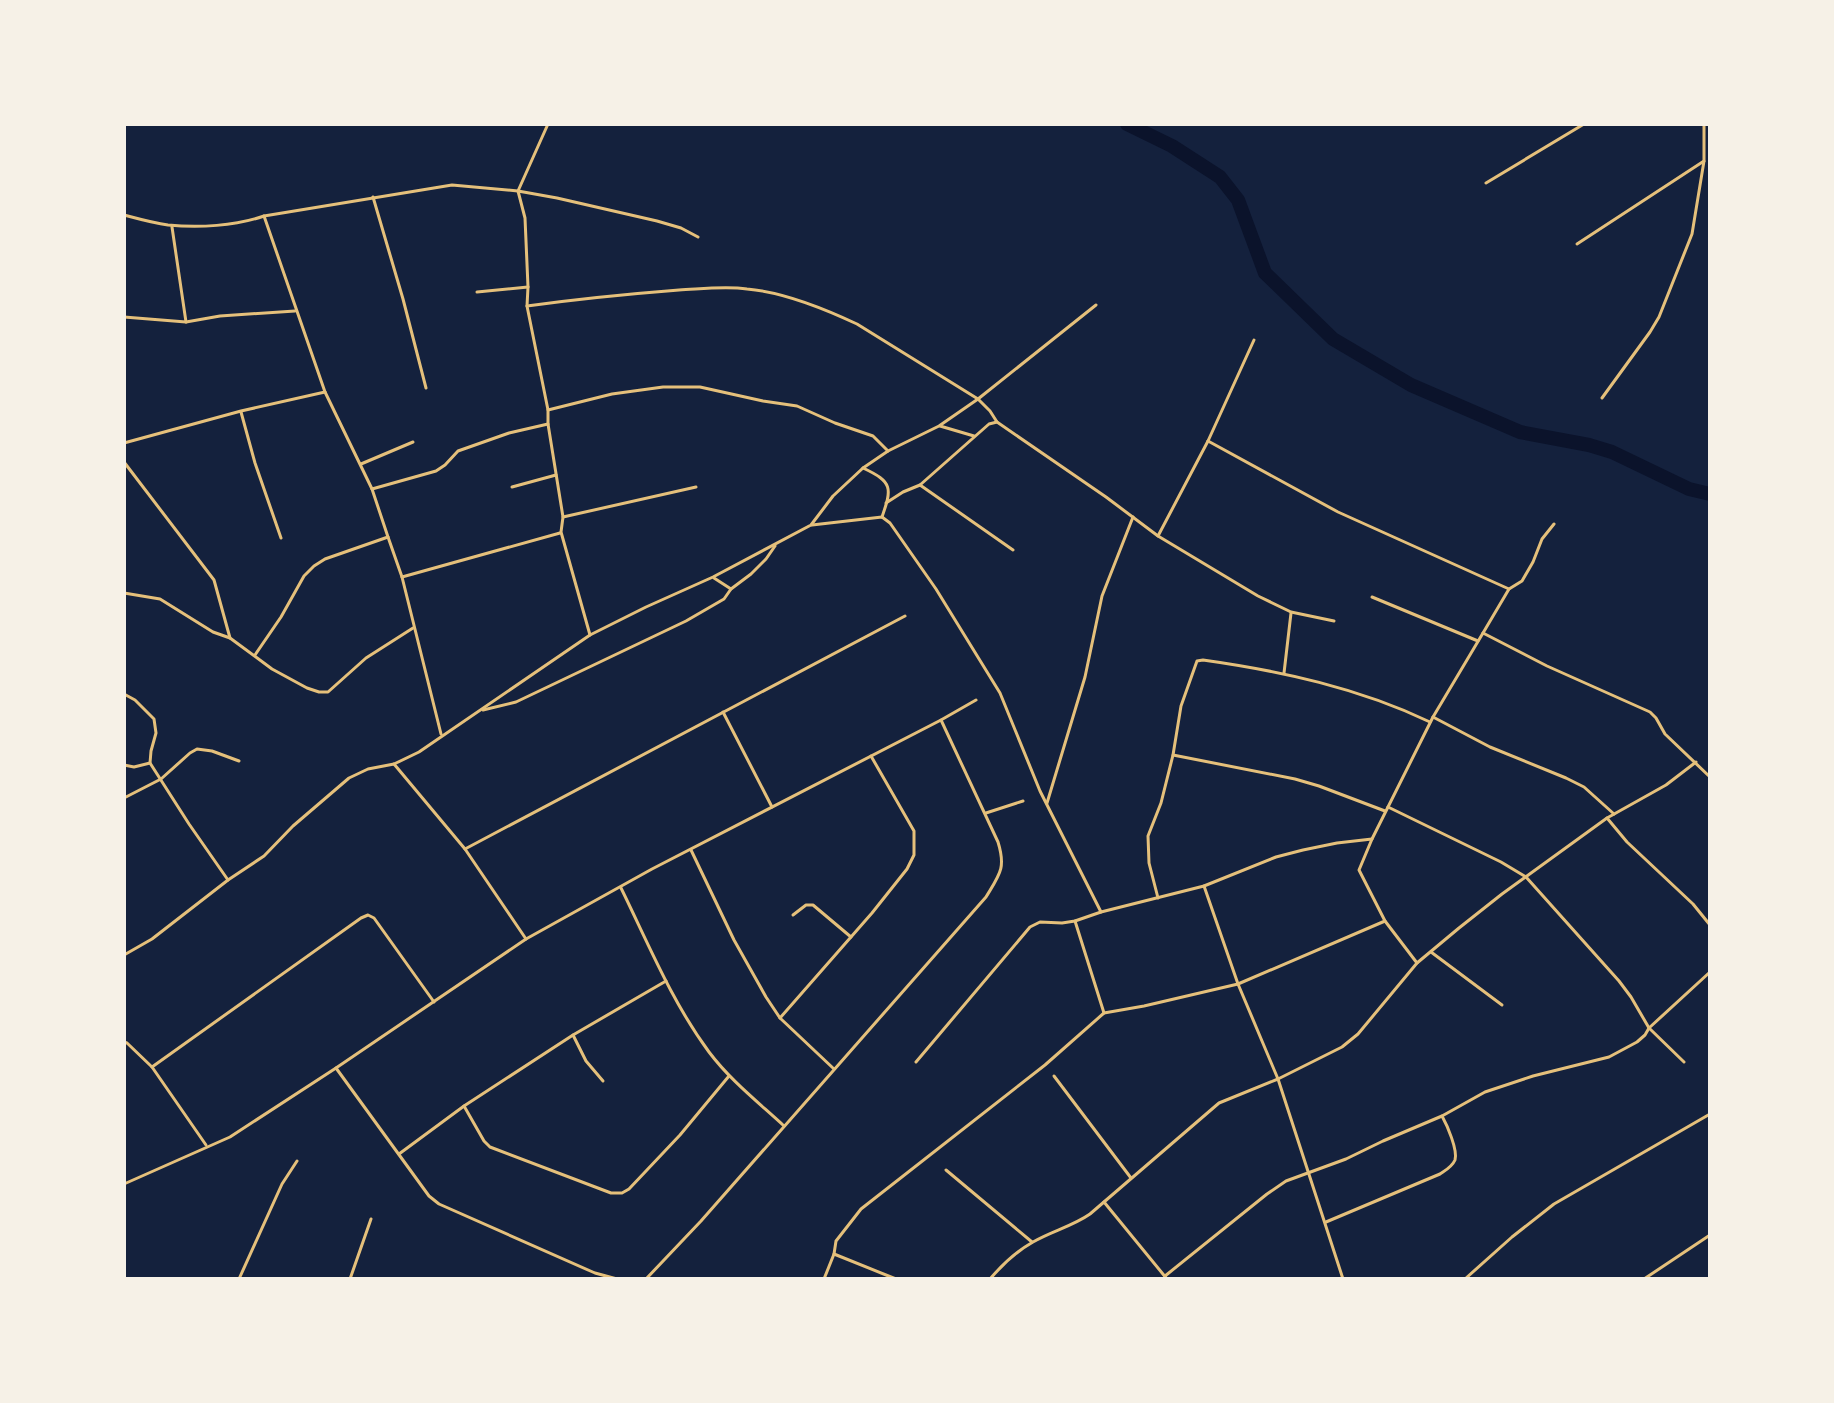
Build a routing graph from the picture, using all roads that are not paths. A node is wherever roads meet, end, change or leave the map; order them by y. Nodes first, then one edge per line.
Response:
1 (548, 124) edge
2 (1584, 124) edge
3 (1705, 126) edge
4 (1710, 133) edge
5 (1704, 161) junction
6 (1486, 183) dead end
7 (518, 191) junction
8 (373, 197) junction
9 (124, 215) edge
10 (264, 216) junction
11 (172, 225) junction
12 (698, 237) dead end
13 (1577, 244) dead end
14 (528, 287) junction
15 (477, 292) dead end
16 (1096, 305) dead end
17 (527, 306) junction
18 (295, 311) junction
19 (124, 317) edge
20 (186, 322) junction
21 (1254, 340) dead end
22 (426, 388) dead end
23 (325, 392) junction
24 (1602, 398) dead end
25 (978, 399) junction
26 (548, 410) junction
27 (241, 411) junction
28 (997, 422) junction
29 (548, 424) junction
30 (939, 426) junction
31 (974, 436) junction
32 (1208, 441) junction
33 (413, 442) dead end
34 (124, 443) edge
35 (888, 451) junction
36 (124, 462) edge
37 (360, 464) junction
38 (863, 468) junction
39 (556, 475) junction
40 (920, 485) junction
41 (512, 487) dead end
42 (696, 487) dead end
43 (372, 489) junction
44 (886, 503) junction
45 (563, 517) junction
46 (882, 517) junction
47 (1133, 517) junction
48 (1554, 524) dead end
49 (811, 525) junction
50 (561, 532) junction
51 (1158, 536) junction
52 (388, 537) junction
53 (281, 538) dead end
54 (778, 543) junction
55 (1013, 550) dead end
56 (402, 577) junction
57 (713, 577) junction
58 (731, 589) junction
59 (1509, 589) junction
60 (124, 593) edge
61 (1372, 597) dead end
62 (1291, 612) junction
63 (905, 616) dead end
64 (1334, 621) dead end
65 (413, 628) junction
66 (1483, 633) junction
67 (590, 635) junction
68 (230, 638) junction
69 (1478, 641) junction
70 (255, 655) junction
71 (1284, 673) junction
72 (124, 694) edge
73 (976, 700) dead end
74 (478, 712) junction
75 (723, 712) junction
76 (1432, 719) junction
77 (941, 720) junction
78 (441, 735) junction
79 (1173, 755) junction
80 (871, 756) junction
81 (239, 761) dead end
82 (1696, 762) junction
83 (150, 763) junction
84 (394, 764) junction
85 (124, 765) edge
86 (1710, 777) edge
87 (161, 779) junction
88 (124, 798) edge
89 (1023, 801) dead end
90 (1047, 803) junction
91 (772, 807) junction
92 (1387, 809) junction
93 (986, 813) junction
94 (1614, 814) junction
95 (1607, 818) junction
96 (1372, 839) junction
97 (465, 849) junction
98 (691, 850) junction
99 (1526, 877) junction
100 (228, 880) junction
101 (1204, 886) junction
102 (621, 888) junction
103 (1158, 898) junction
104 (1101, 912) junction
105 (793, 915) dead end
106 (1075, 921) junction
107 (1385, 921) junction
108 (1710, 925) edge
109 (851, 937) junction
110 (526, 939) junction
111 (1431, 952) junction
112 (124, 955) edge
113 (1417, 963) junction
114 (1710, 972) edge
115 (666, 981) junction
116 (1238, 984) junction
117 (434, 1002) junction
118 (1502, 1005) dead end
119 (1104, 1013) junction
120 (780, 1018) junction
121 (1649, 1028) junction
122 (573, 1035) junction
123 (124, 1042) edge
124 (916, 1062) dead end
125 (1684, 1062) dead end
126 (152, 1067) junction
127 (336, 1068) junction
128 (834, 1069) junction
129 (729, 1076) junction
130 (1054, 1076) dead end
131 (1278, 1079) junction
132 (603, 1081) dead end
133 (464, 1106) junction
134 (1710, 1114) edge
135 (1442, 1116) junction
136 (784, 1127) junction
137 (207, 1146) junction
138 (399, 1154) junction
139 (297, 1161) dead end
140 (946, 1170) dead end
141 (1309, 1174) junction
142 (1132, 1179) junction
143 (124, 1184) edge
144 (1104, 1202) junction
145 (371, 1219) dead end
146 (1325, 1223) junction
147 (1710, 1235) edge
148 (1032, 1242) junction
149 (834, 1254) junction
150 (1342, 1277) edge
151 (1166, 1278) edge
152 (239, 1279) edge
153 (350, 1279) edge
154 (617, 1279) edge
155 (646, 1279) edge
156 (824, 1279) edge
157 (896, 1279) edge
158 (990, 1279) edge
159 (1335, 1279) edge
160 (1465, 1279) edge
161 (1644, 1279) edge

1 - 7 street
2 - 6 street
3 - 4 street
3 - 5 street
5 - 13 street
5 - 24 street
7 - 8 street
7 - 12 street
7 - 14 street
8 - 10 street
8 - 22 street
9 - 11 street
10 - 11 street
10 - 18 street
11 - 20 street
14 - 15 street
14 - 17 street
16 - 25 street
17 - 25 street
17 - 26 street
18 - 20 street
18 - 23 street
19 - 20 street
21 - 32 street
23 - 27 street
23 - 37 street
25 - 28 street
25 - 30 street
26 - 29 street
26 - 35 street
27 - 34 street
27 - 53 street
28 - 31 street
28 - 47 street
29 - 39 street
29 - 43 street
30 - 31 street
30 - 35 street
31 - 40 street
32 - 51 street
32 - 59 street
33 - 37 street
35 - 38 street
36 - 68 street
37 - 43 street
38 - 44 street
38 - 49 street
39 - 41 street
39 - 45 street
40 - 44 street
40 - 55 street
42 - 45 street
43 - 52 street
44 - 46 street
45 - 50 street
46 - 49 street
46 - 90 street
47 - 51 street
47 - 90 street
48 - 59 street
49 - 54 street
50 - 56 street
50 - 67 street
51 - 62 street
52 - 56 street
52 - 70 street
54 - 57 street
54 - 58 street
56 - 65 street
57 - 58 street
57 - 67 street
58 - 74 street
59 - 66 street
60 - 68 street
61 - 69 street
62 - 64 street
62 - 71 street
63 - 75 street
65 - 70 street
65 - 78 street
66 - 69 street
66 - 82 street
67 - 74 street
68 - 70 street
69 - 76 street
71 - 76 street
71 - 79 street
72 - 83 street
73 - 77 street
74 - 78 street
75 - 91 street
75 - 97 street
76 - 92 street
76 - 94 street
77 - 80 street
77 - 93 street
78 - 84 street
79 - 92 street
79 - 103 street
80 - 91 street
80 - 109 street
81 - 87 street
82 - 86 street
82 - 94 street
83 - 85 street
83 - 87 street
84 - 97 street
84 - 100 street
87 - 88 street
87 - 100 street
89 - 93 street
90 - 104 street
91 - 98 street
92 - 96 street
92 - 99 street
93 - 128 street
94 - 95 street
95 - 99 street
95 - 108 street
96 - 101 street
96 - 107 street
97 - 110 street
98 - 102 street
98 - 120 street
99 - 111 street
99 - 121 street
100 - 112 street
101 - 103 street
101 - 116 street
102 - 110 street
102 - 115 street
103 - 104 street
104 - 106 street
105 - 109 street
106 - 119 street
106 - 124 street
107 - 113 street
107 - 116 street
109 - 120 street
110 - 117 street
111 - 113 street
111 - 118 street
113 - 131 street
114 - 121 street
115 - 122 street
115 - 129 street
116 - 119 street
116 - 131 street
117 - 126 street
117 - 127 street
119 - 149 street
120 - 128 street
121 - 125 street
121 - 135 street
122 - 132 street
122 - 133 street
123 - 126 street
126 - 137 street
127 - 137 street
127 - 138 street
128 - 136 street
129 - 133 street
129 - 136 street
130 - 142 street
131 - 141 street
131 - 142 street
133 - 138 street
134 - 160 street
135 - 141 street
135 - 146 street
136 - 155 street
137 - 143 street
138 - 154 street
139 - 152 street
140 - 148 street
141 - 146 street
141 - 151 street
142 - 144 street
144 - 148 street
144 - 151 street
145 - 153 street
146 - 150 street
147 - 161 street
148 - 158 street
149 - 156 street
149 - 157 street
150 - 159 street

